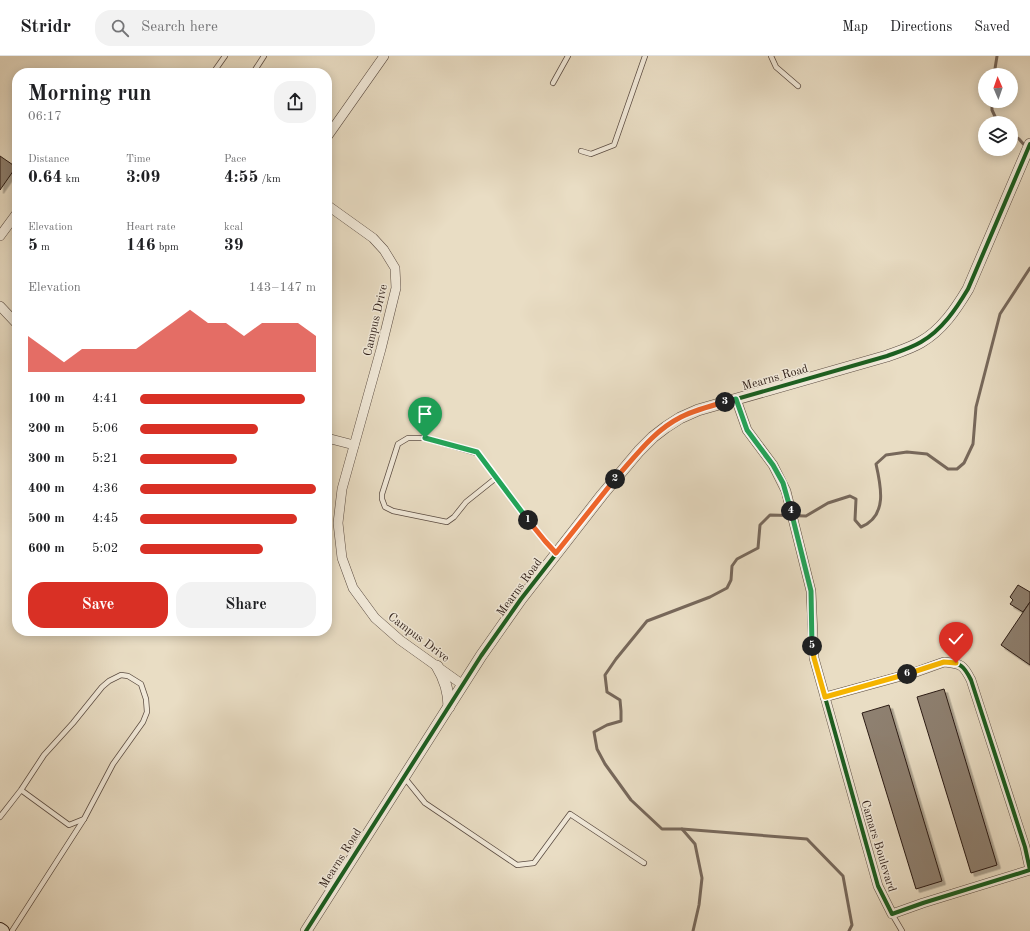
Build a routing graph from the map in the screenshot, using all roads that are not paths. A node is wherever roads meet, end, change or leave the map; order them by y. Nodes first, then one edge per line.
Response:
1 (225, 56) edge
2 (264, 56) edge
3 (384, 56) edge
4 (568, 56) edge
5 (645, 56) edge
6 (771, 56) edge
7 (217, 68) edge
8 (256, 68) edge
9 (553, 83) dead end
10 (798, 86) dead end
11 (332, 129) edge
12 (1030, 144) edge
13 (581, 151) dead end
14 (332, 209) edge
15 (12, 220) edge
16 (0, 236) edge
17 (0, 306) edge
18 (12, 319) edge
19 (736, 399) junction
20 (332, 439) edge
21 (354, 445) junction
22 (496, 478) junction
23 (556, 553) junction
24 (437, 666) junction
25 (463, 685) junction
26 (825, 697) junction
27 (449, 707) junction
28 (404, 777) junction
29 (21, 790) junction
30 (0, 817) edge
31 (84, 819) junction
32 (644, 863) dead end
33 (1030, 871) edge
34 (892, 914) junction
35 (0, 929) edge
36 (3, 931) edge
37 (12, 931) edge
38 (306, 931) edge
39 (902, 931) edge

1 - 7 lane
2 - 8 lane
3 - 11 street
4 - 9 lane
5 - 13 lane
6 - 10 lane
12 - 19 street, Mearns Road
14 - 21 street, Campus Drive
15 - 16 street
17 - 18 street
19 - 23 street, Mearns Road
19 - 26 street, Camars Boulevard
20 - 21 street
21 - 24 street, Campus Drive
22 - 22 lane
22 - 23 lane
23 - 25 street, Mearns Road
24 - 25 street, Campus Drive
24 - 27 street
25 - 27 street, Mearns Road
26 - 33 street
26 - 34 street, Camars Boulevard
27 - 28 street, Mearns Road
28 - 32 lane
28 - 38 street, Mearns Road
29 - 30 lane
29 - 31 lane
29 - 31 lane
31 - 37 lane
33 - 34 street
34 - 39 lane
35 - 36 main road

